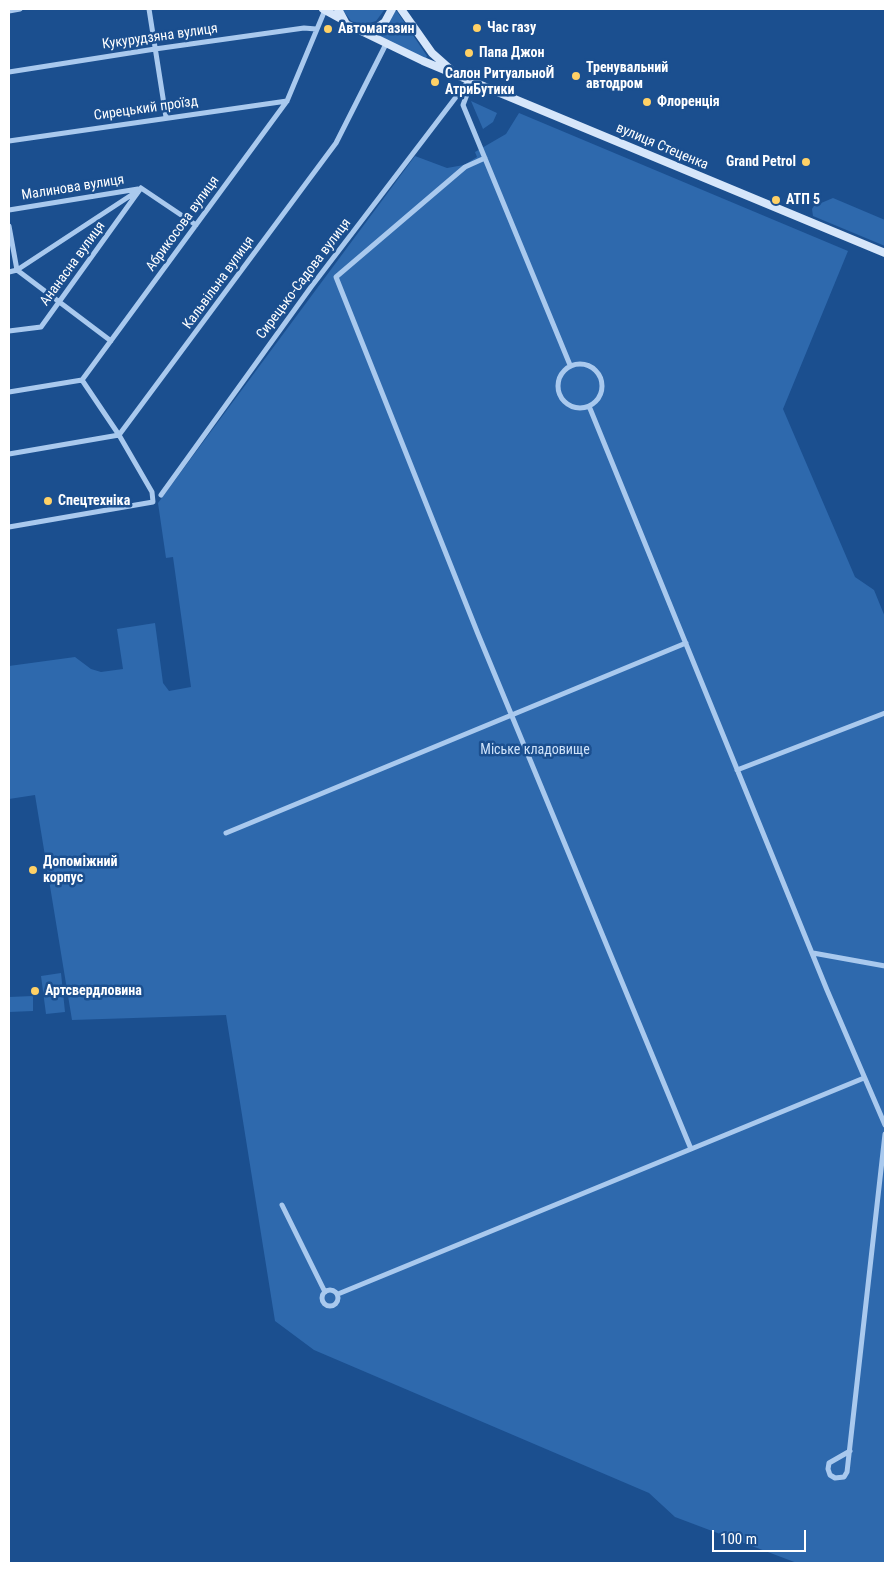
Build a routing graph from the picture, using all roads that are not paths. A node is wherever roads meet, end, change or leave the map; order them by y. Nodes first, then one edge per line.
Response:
1 (20, 9) edge
2 (149, 9) edge
3 (324, 9) edge
4 (338, 9) edge
5 (392, 9) edge
6 (401, 9) edge
7 (9, 10) edge
8 (342, 20) junction
9 (316, 29) junction
10 (361, 31) junction
11 (386, 44) junction
12 (155, 49) junction
13 (9, 72) edge
14 (457, 75) junction
15 (471, 80) junction
16 (287, 101) junction
17 (166, 117) junction
18 (9, 141) edge
19 (484, 158) junction
20 (141, 188) junction
21 (9, 210) edge
22 (196, 225) junction
23 (9, 226) edge
24 (885, 253) edge
25 (17, 270) junction
26 (9, 272) edge
27 (60, 304) junction
28 (9, 332) edge
29 (111, 341) junction
30 (570, 366) junction
31 (82, 380) junction
32 (9, 392) edge
33 (589, 406) junction
34 (119, 435) junction
35 (9, 454) edge
36 (161, 495) dead end
37 (9, 527) edge
38 (686, 643) junction
39 (885, 713) edge
40 (512, 716) junction
41 (737, 770) junction
42 (226, 833) dead end
43 (813, 953) junction
44 (885, 966) edge
45 (864, 1078) junction
46 (885, 1125) edge
47 (885, 1134) edge
48 (691, 1149) junction
49 (282, 1205) dead end
50 (324, 1292) junction
51 (338, 1294) junction
52 (850, 1451) junction

1 - 7 street
2 - 12 street
3 - 8 main road
3 - 9 street, Абрикосова вулиця
4 - 8 main road
5 - 10 main road
6 - 14 main road, вулиця Стеценка
8 - 10 main road, вулиця Стеценка
9 - 12 street, Кукурудзяна вулиця
9 - 16 street, Абрикосова вулиця
10 - 11 main road, вулиця Стеценка
11 - 14 main road, вулиця Стеценка
11 - 34 street, Кальвільна вулиця
12 - 13 street, Кукурудзяна вулиця
12 - 17 street
14 - 15 main road, вулиця Стеценка
15 - 19 street
15 - 24 main road, вулиця Стеценка
15 - 36 street, Сирецько-Садова вулиця
16 - 17 street, Сирецький проїзд
16 - 22 street, Абрикосова вулиця
17 - 18 street, Сирецький проїзд
19 - 30 street
19 - 40 street
20 - 21 street, Малинова вулиця
20 - 22 street
20 - 25 street
20 - 27 street, Ананасна вулиця
22 - 29 street, Абрикосова вулиця
23 - 25 street
25 - 26 street
25 - 27 street
27 - 28 street, Ананасна вулиця
27 - 29 street
29 - 31 street, Абрикосова вулиця
30 - 33 street
30 - 33 street
31 - 32 street
31 - 34 street
33 - 38 street
34 - 35 street
34 - 37 street
38 - 40 street
38 - 41 street
39 - 41 street
40 - 42 street
40 - 48 street
41 - 43 street
43 - 44 street
43 - 45 street
45 - 46 street
45 - 48 street
47 - 52 street
48 - 51 street
49 - 50 street
50 - 51 street
50 - 51 street
52 - 52 street

